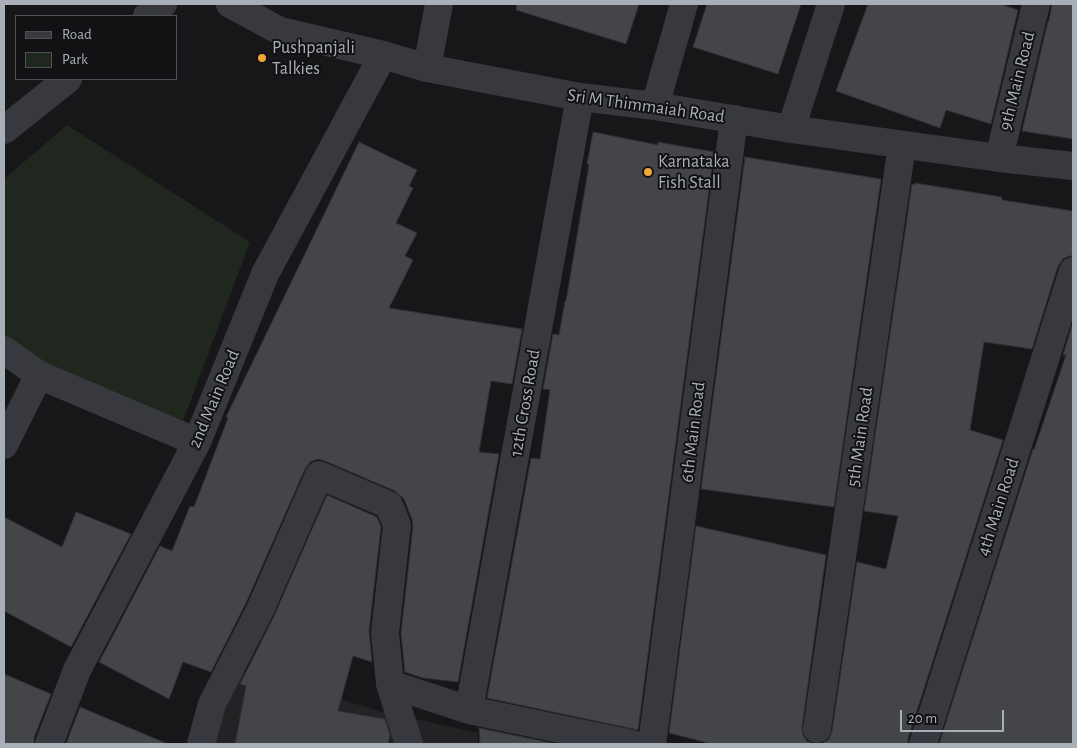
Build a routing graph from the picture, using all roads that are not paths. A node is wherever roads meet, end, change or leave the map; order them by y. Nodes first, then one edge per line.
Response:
1 (163, 4) edge
2 (230, 4) edge
3 (439, 4) edge
4 (684, 4) edge
5 (831, 4) edge
6 (1036, 4) edge
7 (148, 15) edge
8 (383, 55) junction
9 (427, 68) junction
10 (67, 80) edge
11 (580, 97) junction
12 (655, 106) junction
13 (734, 119) junction
14 (5, 128) edge
15 (791, 128) junction
16 (902, 145) junction
17 (999, 158) junction
18 (1073, 166) edge
19 (1073, 270) edge
20 (4, 350) edge
21 (39, 375) junction
22 (197, 442) junction
23 (4, 445) edge
24 (390, 684) junction
25 (470, 710) junction
26 (818, 729) dead end
27 (49, 744) edge
28 (201, 744) edge
29 (409, 744) edge
30 (632, 744) edge
31 (652, 744) edge
32 (923, 744) edge

1 - 7 street
2 - 8 street, Sri M Thimmaiah Road
3 - 9 street
4 - 12 street
5 - 15 street
6 - 17 street, 9th Main Road
8 - 9 street, Sri M Thimmaiah Road
8 - 22 street, 2nd Main Road
9 - 11 street, Sri M Thimmaiah Road
10 - 14 street
11 - 12 street, Sri M Thimmaiah Road
11 - 25 street, 12th Cross Road
12 - 13 street, Sri M Thimmaiah Road
13 - 15 street, Sri M Thimmaiah Road
13 - 31 street, 6th Main Road
15 - 16 street, Sri M Thimmaiah Road
16 - 17 street, Sri M Thimmaiah Road
16 - 26 street, 5th Main Road
17 - 18 street, Sri M Thimmaiah Road
19 - 32 street, 4th Main Road
20 - 21 street
21 - 22 street
21 - 23 street
22 - 27 street, 2nd Main Road
24 - 25 street
24 - 28 street
24 - 29 street
25 - 30 street

